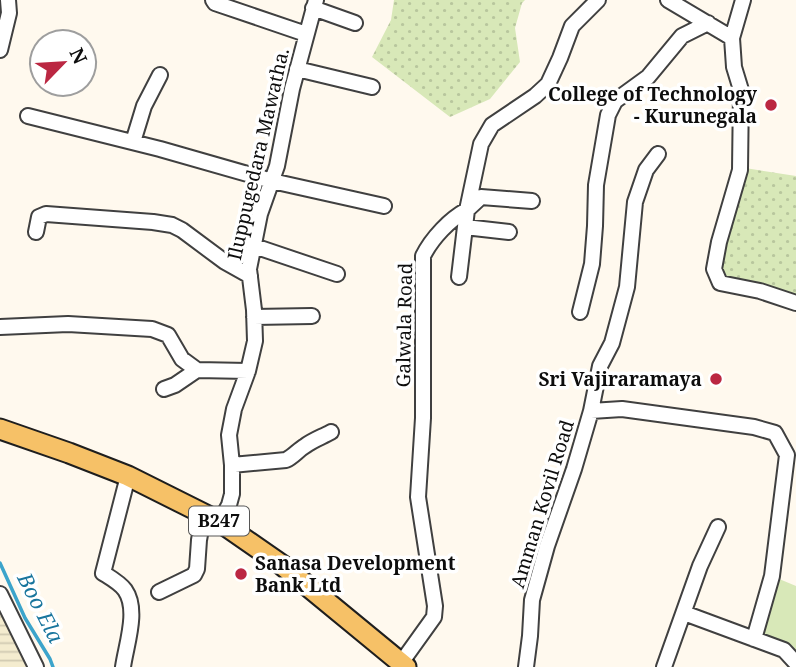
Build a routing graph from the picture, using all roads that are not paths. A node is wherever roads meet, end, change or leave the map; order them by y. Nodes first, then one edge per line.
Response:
1 (8, 0) edge
2 (213, 0) edge
3 (598, 0) edge
4 (668, 0) edge
5 (743, 0) edge
6 (314, 4) edge
7 (355, 23) dead end
8 (708, 23) junction
9 (306, 34) junction
10 (732, 38) junction
11 (0, 50) edge
12 (297, 69) junction
13 (160, 75) dead end
14 (372, 87) dead end
15 (28, 116) dead end
16 (133, 142) junction
17 (658, 155) dead end
18 (272, 181) junction
19 (532, 201) dead end
20 (384, 206) dead end
21 (467, 210) junction
22 (465, 227) junction
23 (36, 232) dead end
24 (509, 232) dead end
25 (254, 246) junction
26 (337, 274) dead end
27 (250, 276) junction
28 (459, 276) dead end
29 (796, 303) edge
30 (580, 312) dead end
31 (312, 316) dead end
32 (254, 317) junction
33 (0, 327) edge
34 (197, 370) junction
35 (248, 371) junction
36 (164, 389) dead end
37 (591, 411) junction
38 (0, 429) edge
39 (331, 432) dead end
40 (232, 465) junction
41 (128, 476) junction
42 (212, 517) junction
43 (718, 527) dead end
44 (159, 592) dead end
45 (0, 594) edge
46 (684, 613) junction
47 (754, 639) junction
48 (796, 663) edge
49 (403, 665) edge
50 (36, 667) edge
51 (123, 667) edge
52 (526, 667) edge
53 (664, 667) edge

1 - 11 street
2 - 9 street
3 - 21 street
4 - 8 street
5 - 10 street
6 - 7 street
6 - 9 street, Iluppugedara Mawatha.
8 - 10 street
8 - 30 street
9 - 12 street, Iluppugedara Mawatha.
10 - 29 street
12 - 14 street
12 - 18 street, Iluppugedara Mawatha.
13 - 16 street
15 - 16 street
16 - 18 street
17 - 37 street, Amman Kovil Road
18 - 20 street
18 - 25 street, Iluppugedara Mawatha.
19 - 21 street, Galwala Road
21 - 22 street
21 - 49 street, Galwala Road
22 - 24 street
22 - 28 street
23 - 27 street
25 - 26 street
25 - 27 street, Iluppugedara Mawatha.
27 - 32 street, Iluppugedara Mawatha.
31 - 32 street
32 - 35 street, Iluppugedara Mawatha.
33 - 34 street
34 - 35 street
34 - 36 street
35 - 40 street, Iluppugedara Mawatha.
37 - 47 street
37 - 52 street, Amman Kovil Road
38 - 41 main road, B247
39 - 40 street
40 - 42 street, Iluppugedara Mawatha.
41 - 42 main road, B247
41 - 51 street
42 - 44 street, Iluppugedara Mawatha.
42 - 49 main road, B247
43 - 46 street
45 - 50 street
46 - 47 street
46 - 53 street
47 - 48 street

